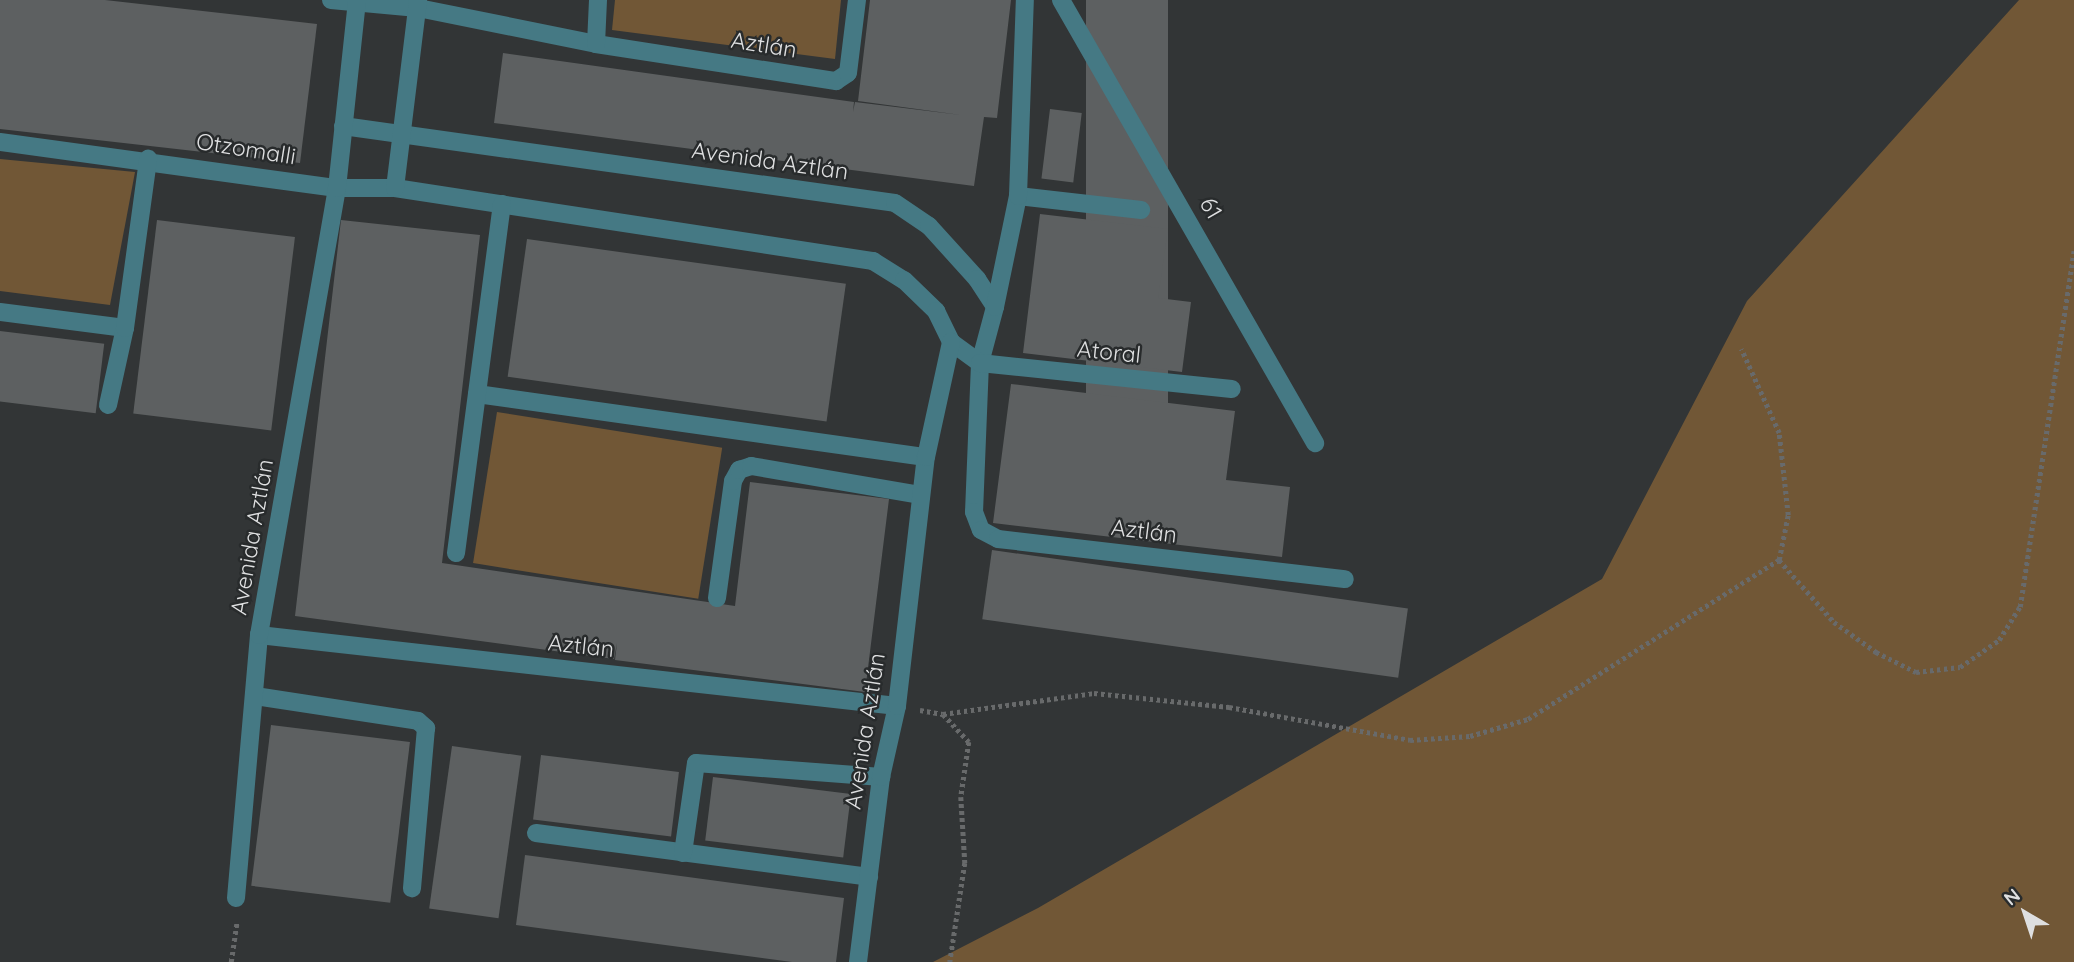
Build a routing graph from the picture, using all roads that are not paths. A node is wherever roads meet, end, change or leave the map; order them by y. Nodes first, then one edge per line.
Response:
1 (331, 0) edge
2 (598, 0) edge
3 (857, 0) edge
4 (1025, 0) edge
5 (1062, 0) edge
6 (357, 1) edge
7 (418, 4) edge
8 (596, 44) junction
9 (343, 126) junction
10 (401, 134) junction
11 (0, 142) edge
12 (148, 159) junction
13 (337, 188) junction
14 (396, 188) junction
15 (1018, 196) junction
16 (502, 204) junction
17 (1141, 210) dead end
18 (995, 307) junction
19 (0, 312) edge
20 (125, 328) junction
21 (951, 342) junction
22 (980, 363) junction
23 (1232, 389) dead end
24 (477, 394) junction
25 (108, 405) dead end
26 (1315, 443) dead end
27 (926, 457) junction
28 (920, 495) junction
29 (456, 553) dead end
30 (1345, 579) dead end
31 (717, 598) dead end
32 (260, 635) junction
33 (255, 696) junction
34 (897, 706) junction
35 (881, 777) junction
36 (536, 833) dead end
37 (683, 853) junction
38 (869, 877) junction
39 (412, 888) dead end
40 (236, 898) road end
41 (859, 962) edge

1 - 6 street
2 - 8 street
3 - 8 street, Aztlán
4 - 15 street
5 - 26 street, 61
6 - 7 street, Aztlán
6 - 9 street, Avenida Aztlán
7 - 8 street, Aztlán
7 - 10 street
9 - 10 street, Avenida Aztlán
9 - 13 street, Avenida Aztlán
10 - 14 street
10 - 18 street, Avenida Aztlán
11 - 12 street, Otzomalli
12 - 13 street, Otzomalli
12 - 20 street
13 - 14 street
13 - 32 street, Avenida Aztlán
14 - 16 street
15 - 17 street
15 - 18 street
16 - 21 street
16 - 24 street
18 - 22 street
19 - 20 street
20 - 25 street
21 - 22 street
21 - 27 street, Avenida Aztlán
22 - 23 street, Atoral
22 - 30 street, Aztlán
24 - 27 street
24 - 29 street
27 - 28 street, Avenida Aztlán
28 - 31 street
28 - 34 street, Avenida Aztlán
32 - 33 street, Avenida Aztlán
32 - 34 street, Aztlán
33 - 39 street
33 - 40 street, Avenida Aztlán
34 - 35 street, Avenida Aztlán
35 - 37 street
35 - 38 street, Avenida Aztlán
36 - 37 street
37 - 38 street
38 - 41 street, Avenida Aztlán

